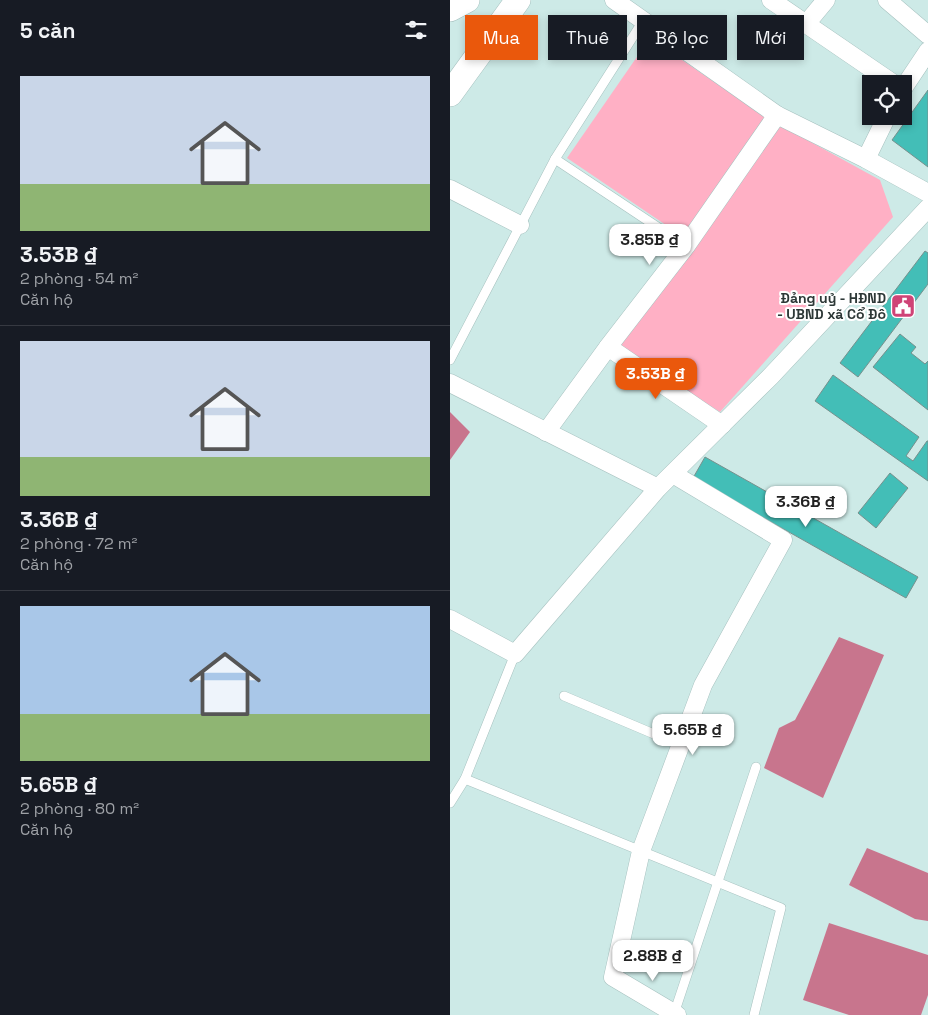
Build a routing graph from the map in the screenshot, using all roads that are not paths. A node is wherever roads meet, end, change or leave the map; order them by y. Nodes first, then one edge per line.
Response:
1 (467, 0) edge
2 (518, 0) edge
3 (614, 0) edge
4 (771, 0) edge
5 (826, 0) edge
6 (887, 0) edge
7 (450, 10) edge
8 (637, 17) edge
9 (806, 24) junction
10 (637, 30) edge
11 (928, 35) edge
12 (928, 51) edge
13 (698, 60) edge
14 (881, 75) edge
15 (912, 75) edge
16 (450, 94) edge
17 (776, 115) junction
18 (883, 125) edge
19 (555, 159) junction
20 (866, 159) junction
21 (450, 189) edge
22 (928, 193) edge
23 (928, 208) edge
24 (520, 225) junction
25 (686, 246) junction
26 (608, 347) junction
27 (450, 360) edge
28 (450, 383) edge
29 (722, 426) junction
30 (546, 432) junction
31 (673, 474) junction
32 (658, 488) junction
33 (450, 619) edge
34 (515, 654) junction
35 (564, 696) dead end
36 (680, 745) junction
37 (756, 768) dead end
38 (465, 779) junction
39 (450, 803) edge
40 (641, 852) junction
41 (718, 882) junction
42 (676, 1014) edge
43 (754, 1015) edge

1 - 7 main road
2 - 16 main road
3 - 8 street
4 - 9 street
5 - 9 street
6 - 11 street
9 - 14 street
10 - 19 lane
12 - 15 street
13 - 17 street
17 - 20 street
17 - 25 street
18 - 20 street
19 - 24 lane
19 - 25 lane
20 - 22 street
21 - 24 street
23 - 29 street
24 - 27 lane
25 - 26 street
26 - 29 street
26 - 30 street
28 - 30 street
29 - 31 street
30 - 32 street
31 - 32 street
31 - 36 street
32 - 34 street
33 - 34 street
34 - 38 lane
35 - 36 lane
36 - 40 street
37 - 41 lane
38 - 39 lane
38 - 40 lane
40 - 41 lane
40 - 42 street
41 - 42 lane
41 - 43 lane

